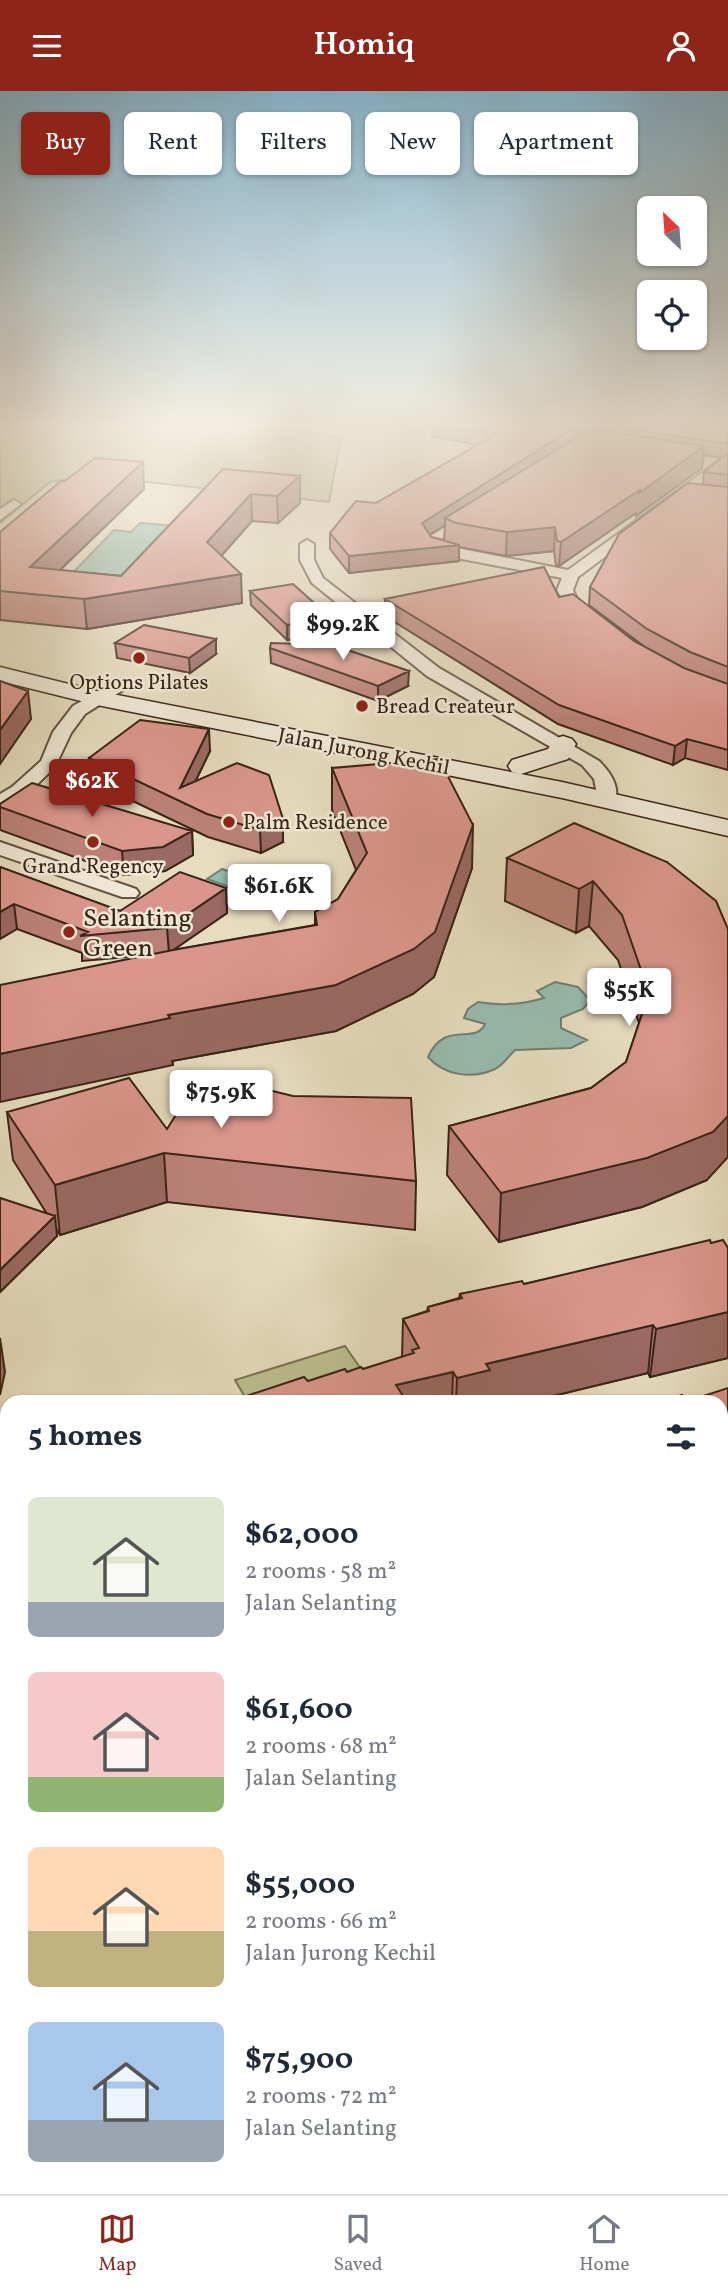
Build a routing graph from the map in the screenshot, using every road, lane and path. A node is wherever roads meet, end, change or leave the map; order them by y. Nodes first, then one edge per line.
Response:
1 (458, 523) edge
2 (640, 523) edge
3 (307, 544) dead end
4 (571, 575) junction
5 (600, 625) edge
6 (0, 660) edge
7 (0, 674) edge
8 (107, 692) junction
9 (207, 712) junction
10 (563, 744) junction
11 (521, 766) junction
12 (606, 792) junction
13 (0, 801) edge
14 (728, 811) edge
15 (728, 828) edge
16 (0, 848) edge
17 (129, 893) dead end

1 - 4 street
2 - 4 street
3 - 10 street
4 - 5 street
6 - 8 main road, Jalan Jurong Kechil
7 - 8 main road, Jalan Jurong Kechil
8 - 9 main road, Jalan Jurong Kechil
8 - 13 street
9 - 11 main road, Jalan Jurong Kechil
9 - 12 main road, Jalan Jurong Kechil
10 - 11 main road
10 - 12 street
11 - 12 main road, Jalan Jurong Kechil
12 - 14 main road, Jalan Jurong Kechil
12 - 15 main road, Jalan Jurong Kechil
16 - 17 street

